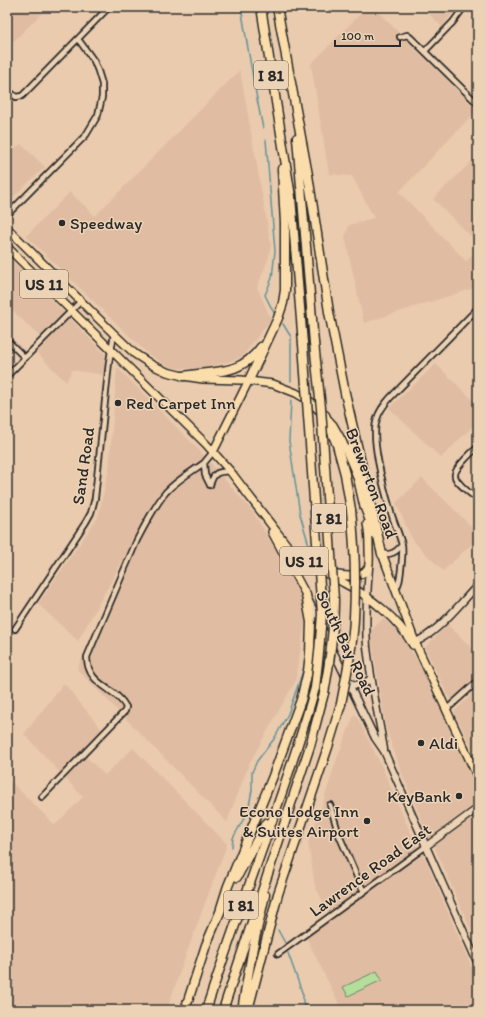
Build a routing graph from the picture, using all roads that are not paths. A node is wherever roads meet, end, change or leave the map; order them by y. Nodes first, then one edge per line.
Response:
1 (109, 7) edge
2 (261, 7) edge
3 (277, 7) edge
4 (464, 7) edge
5 (400, 37) dead end
6 (78, 39) junction
7 (425, 51) junction
8 (7, 90) edge
9 (294, 93) junction
10 (478, 104) edge
11 (280, 125) junction
12 (7, 216) edge
13 (7, 228) edge
14 (7, 247) edge
15 (81, 301) junction
16 (478, 308) edge
17 (71, 311) junction
18 (272, 332) junction
19 (114, 334) junction
20 (7, 340) edge
21 (112, 351) junction
22 (25, 358) junction
23 (7, 376) edge
24 (183, 376) junction
25 (249, 380) junction
26 (345, 393) junction
27 (325, 415) junction
28 (478, 448) edge
29 (213, 452) junction
30 (204, 463) junction
31 (230, 471) junction
32 (357, 476) junction
33 (478, 498) edge
34 (257, 506) junction
35 (364, 507) junction
36 (402, 545) junction
37 (382, 554) junction
38 (369, 568) junction
39 (326, 573) junction
40 (478, 585) edge
41 (395, 590) junction
42 (306, 595) junction
43 (367, 597) junction
44 (15, 629) dead end
45 (408, 638) junction
46 (415, 642) junction
47 (430, 676) junction
48 (371, 678) junction
49 (478, 681) edge
50 (348, 682) junction
51 (446, 710) junction
52 (384, 751) junction
53 (478, 778) edge
54 (42, 797) dead end
55 (278, 800) junction
56 (330, 804) dead end
57 (478, 808) edge
58 (277, 845) junction
59 (425, 847) junction
60 (364, 891) junction
61 (221, 908) junction
62 (278, 954) dead end
63 (478, 964) edge
64 (185, 1010) edge
65 (206, 1010) edge
66 (223, 1010) edge
67 (242, 1010) edge
68 (248, 1010) edge

1 - 6 street
2 - 11 highway, I 81
3 - 9 highway, I 81
4 - 7 street
5 - 7 street
6 - 8 street
6 - 12 street
7 - 10 street
9 - 26 highway
9 - 58 highway, I 81, bridge
11 - 18 highway
11 - 55 highway, I 81, bridge
13 - 15 main road, Brewerton Road / US 11
14 - 17 main road, Brewerton Road / US 11
15 - 17 street
15 - 19 main road, Brewerton Road / US 11
16 - 36 street
17 - 21 main road, Brewerton Road / US 11
17 - 22 street
18 - 24 highway
18 - 25 highway
19 - 21 street, Sand Road
19 - 24 main road, Brewerton Road / US 11
20 - 22 street
21 - 29 main road, Brewerton Road / US 11
21 - 44 street, Sand Road
22 - 23 street
24 - 25 main road, Brewerton Road / US 11
25 - 27 main road, Brewerton Road / US 11
25 - 29 main road
26 - 32 highway
26 - 37 highway
27 - 32 main road, Brewerton Road / US 11
27 - 68 highway, bridge
28 - 33 street
29 - 30 street
29 - 31 main road, Brewerton Road / US 11
30 - 31 street
30 - 54 street
31 - 34 main road, Brewerton Road / US 11
32 - 35 main road, Brewerton Road / US 11
34 - 39 main road, Brewerton Road / US 11
34 - 42 main road, South Bay Road
35 - 37 main road, Brewerton Road / US 11
35 - 38 main road, South Bay Road
36 - 37 street
36 - 41 street
37 - 41 main road, Brewerton Road / US 11
38 - 39 main road
38 - 43 main road, South Bay Road
39 - 43 main road, Brewerton Road / US 11
40 - 46 main road
41 - 46 main road, Brewerton Road / US 11
42 - 50 main road, South Bay Road
42 - 61 highway
43 - 45 main road, Brewerton Road / US 11
43 - 48 main road, South Bay Road
45 - 46 main road
45 - 47 main road, Brewerton Road / US 11
46 - 47 main road, Brewerton Road / US 11
47 - 51 main road, Brewerton Road / US 11
48 - 50 main road
48 - 52 main road, South Bay Road
49 - 51 street
50 - 52 main road, South Bay Road
51 - 53 main road, Brewerton Road / US 11
52 - 59 main road, South Bay Road
55 - 61 highway
55 - 65 highway, I 81
56 - 60 street
57 - 59 main road, Lawrence Road East
58 - 66 highway, I 81
58 - 67 highway
59 - 60 street, Lawrence Road East
59 - 63 main road, South Bay Road
60 - 62 street, Lawrence Road East
61 - 64 highway

